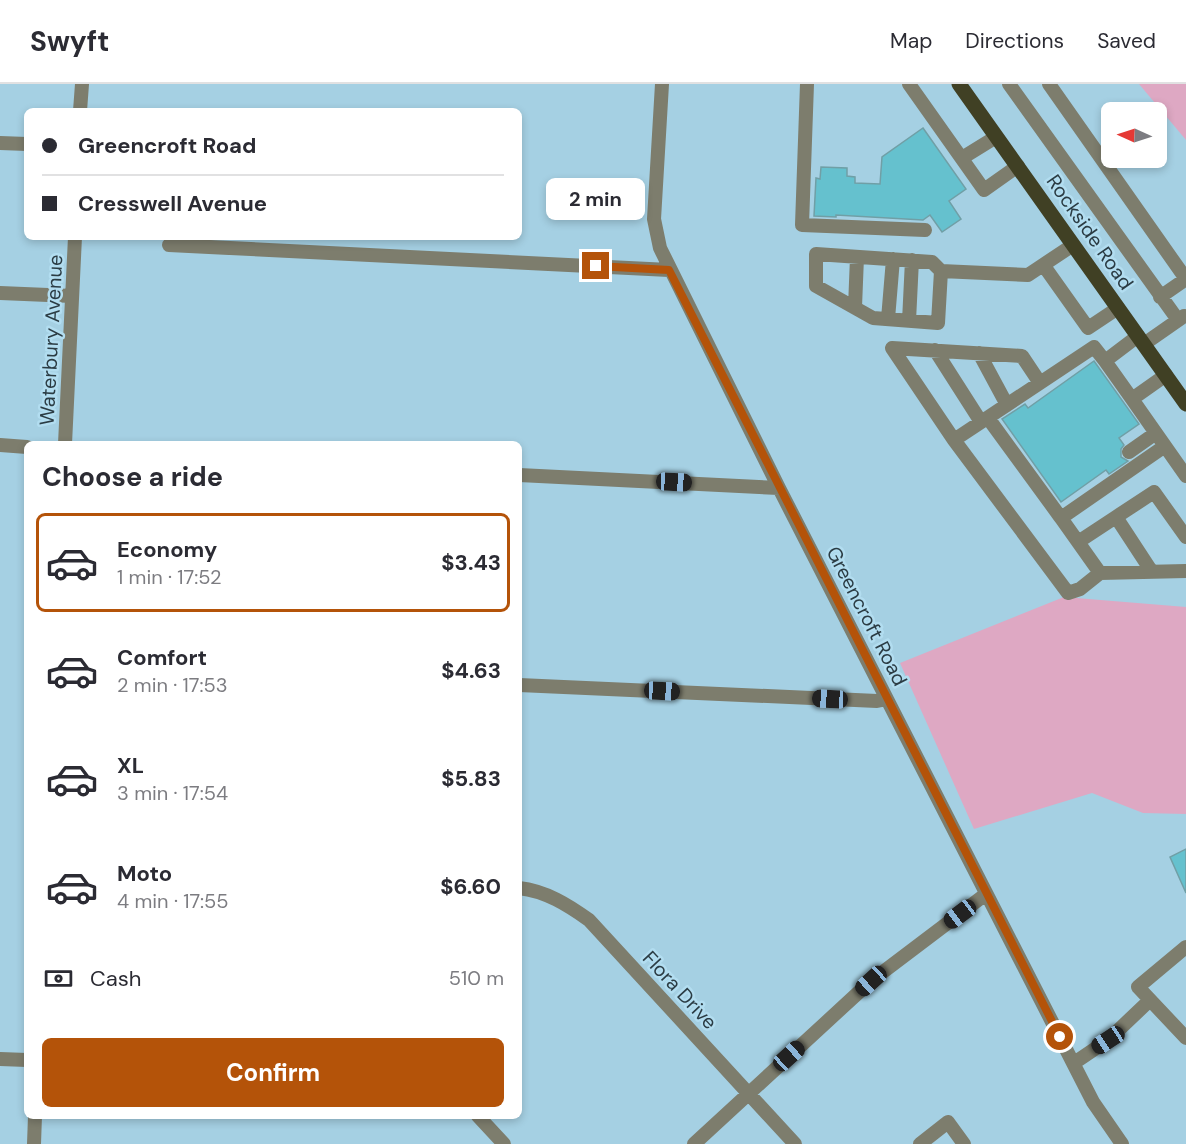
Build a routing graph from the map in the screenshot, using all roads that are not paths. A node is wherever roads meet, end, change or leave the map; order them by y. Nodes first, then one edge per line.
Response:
1 (82, 84) edge
2 (662, 84) edge
3 (807, 84) edge
4 (909, 84) edge
5 (959, 84) edge
6 (1009, 84) edge
7 (1049, 84) edge
8 (80, 108) edge
9 (996, 137) junction
10 (0, 143) edge
11 (24, 144) edge
12 (962, 158) junction
13 (1018, 166) junction
14 (925, 230) dead end
15 (75, 240) edge
16 (169, 245) dead end
17 (1073, 245) junction
18 (857, 257) junction
19 (893, 259) junction
20 (912, 260) junction
21 (1044, 266) junction
22 (669, 270) junction
23 (941, 271) junction
24 (0, 293) edge
25 (72, 296) junction
26 (1160, 297) junction
27 (855, 307) junction
28 (1118, 308) junction
29 (1182, 318) edge
30 (888, 319) junction
31 (909, 321) junction
32 (1141, 340) junction
33 (935, 350) junction
34 (979, 353) junction
35 (1105, 361) junction
36 (1166, 375) junction
37 (1040, 383) junction
38 (1132, 399) junction
39 (1186, 404) edge
40 (1007, 405) junction
41 (984, 420) junction
42 (1156, 433) junction
43 (954, 440) junction
44 (65, 441) edge
45 (0, 445) edge
46 (1165, 446) junction
47 (24, 447) edge
48 (1129, 452) dead end
49 (522, 475) edge
50 (1186, 476) edge
51 (779, 488) junction
52 (1116, 517) junction
53 (1061, 518) junction
54 (1186, 537) edge
55 (1078, 542) junction
56 (1186, 571) edge
57 (1152, 572) junction
58 (1100, 573) junction
59 (522, 685) edge
60 (887, 699) junction
61 (522, 889) edge
62 (986, 894) junction
63 (1186, 947) edge
64 (1150, 1000) junction
65 (1186, 1038) edge
66 (0, 1059) edge
67 (24, 1060) edge
68 (1074, 1063) junction
69 (748, 1093) junction
70 (35, 1119) edge
71 (481, 1119) edge
72 (34, 1144) edge
73 (504, 1144) edge
74 (694, 1144) edge
75 (795, 1144) edge
76 (920, 1144) edge
77 (964, 1144) edge
78 (1122, 1144) edge

1 - 8 street
2 - 22 street, Greencroft Road
3 - 14 street
4 - 12 street
5 - 9 main road, Rockside Road
6 - 26 street
7 - 26 street
9 - 12 street
9 - 13 main road, Rockside Road
10 - 11 street
12 - 13 street
13 - 17 main road, Rockside Road
15 - 25 street, Waterbury Avenue
16 - 22 street
17 - 21 street
17 - 28 main road, Rockside Road
18 - 19 street
18 - 27 street
18 - 27 street
19 - 20 street
19 - 30 street
20 - 23 street
20 - 31 street
21 - 23 street
21 - 28 street
22 - 51 street, Greencroft Road
23 - 31 street
24 - 25 street
25 - 44 street, Waterbury Avenue
26 - 29 street
27 - 30 street
28 - 32 main road, Rockside Road
29 - 32 street
30 - 31 street
32 - 35 street
32 - 36 main road, Rockside Road
33 - 34 street
33 - 41 street
33 - 43 street
34 - 37 street
34 - 40 street
35 - 37 street
35 - 38 street
36 - 38 street
36 - 39 main road, Rockside Road
37 - 40 street
38 - 42 street
40 - 41 street
41 - 43 street
41 - 53 street
42 - 46 street
42 - 48 street
43 - 58 street
45 - 47 street
46 - 50 street
46 - 53 street
49 - 51 street
51 - 60 street, Greencroft Road
52 - 54 street
52 - 55 street
52 - 57 street
53 - 55 street
55 - 58 street
56 - 57 street
57 - 58 street
59 - 60 street
60 - 62 street, Greencroft Road
61 - 69 street, Flora Drive
62 - 68 street, Greencroft Road
62 - 69 street
63 - 64 street
64 - 65 street
64 - 68 street
66 - 67 street
68 - 78 street, Greencroft Road
69 - 74 street
69 - 75 street, Flora Drive
70 - 72 street
71 - 73 street
76 - 77 street

